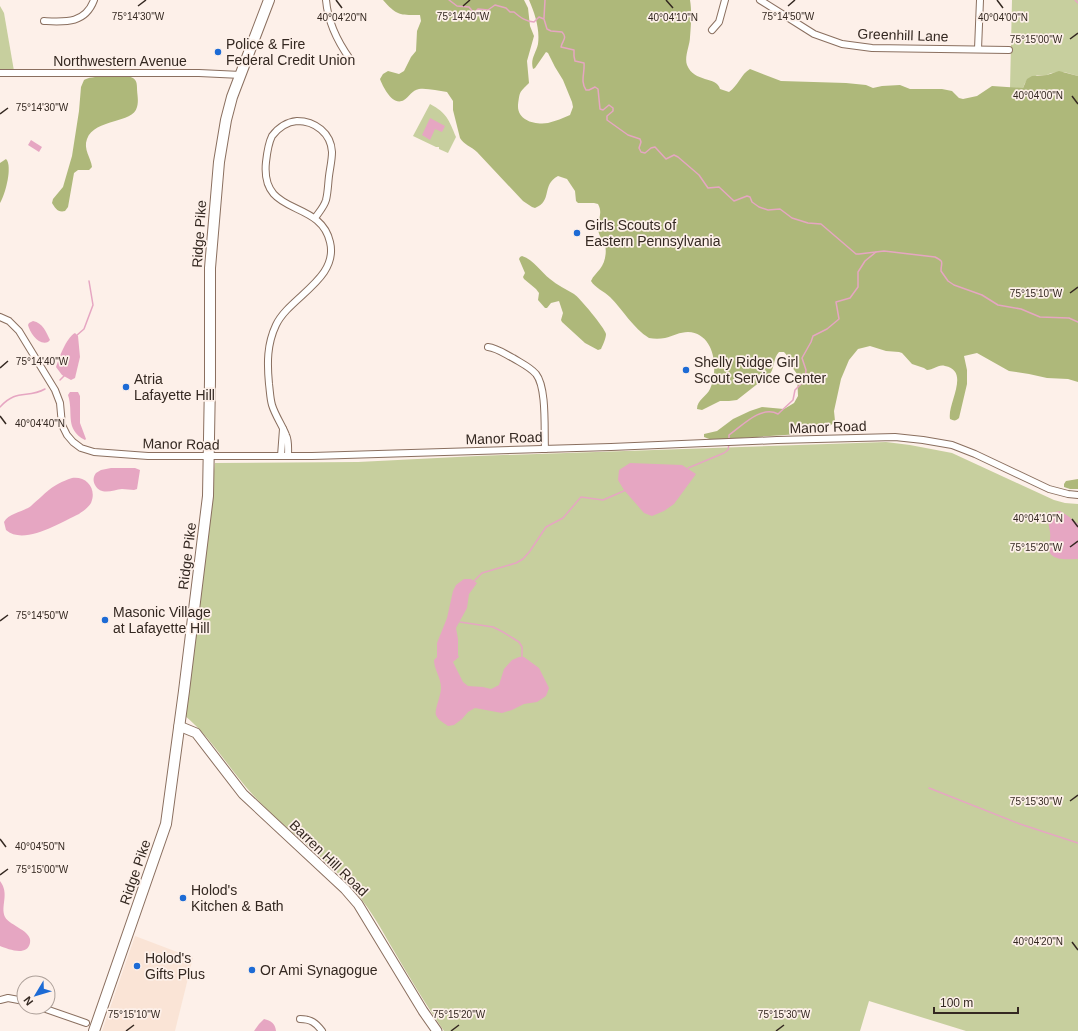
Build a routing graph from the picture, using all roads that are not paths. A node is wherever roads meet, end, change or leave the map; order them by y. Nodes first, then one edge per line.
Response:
1 (94, 0) edge
2 (269, 0) edge
3 (326, 0) edge
4 (725, 0) edge
5 (760, 0) edge
6 (980, 0) edge
7 (44, 21) dead end
8 (712, 30) dead end
9 (978, 49) junction
10 (1009, 50) dead end
11 (350, 59) dead end
12 (0, 73) edge
13 (241, 75) junction
14 (315, 218) junction
15 (0, 317) edge
16 (488, 348) dead end
17 (545, 449) junction
18 (209, 456) junction
19 (284, 456) junction
20 (1078, 495) edge
21 (179, 726) junction
22 (0, 1000) edge
23 (16, 1000) edge
24 (56, 1013) edge
25 (300, 1019) dead end
26 (86, 1023) dead end
27 (94, 1031) edge
28 (322, 1031) edge
29 (437, 1031) edge

1 - 7 street
2 - 13 main road, Ridge Pike
3 - 11 street
4 - 8 street
5 - 9 street, Greenhill Lane
6 - 9 street
9 - 10 street, Greenhill Lane
12 - 13 street, Northwestern Avenue
13 - 18 main road, Ridge Pike
14 - 14 street
14 - 19 street
15 - 18 street, Manor Road
16 - 17 street
17 - 19 street, Manor Road
17 - 20 street, Manor Road
18 - 19 street, Manor Road
18 - 21 main road, Ridge Pike
21 - 27 main road, Ridge Pike
21 - 29 street, Barren Hill Road
22 - 23 street
24 - 26 street
25 - 28 street

